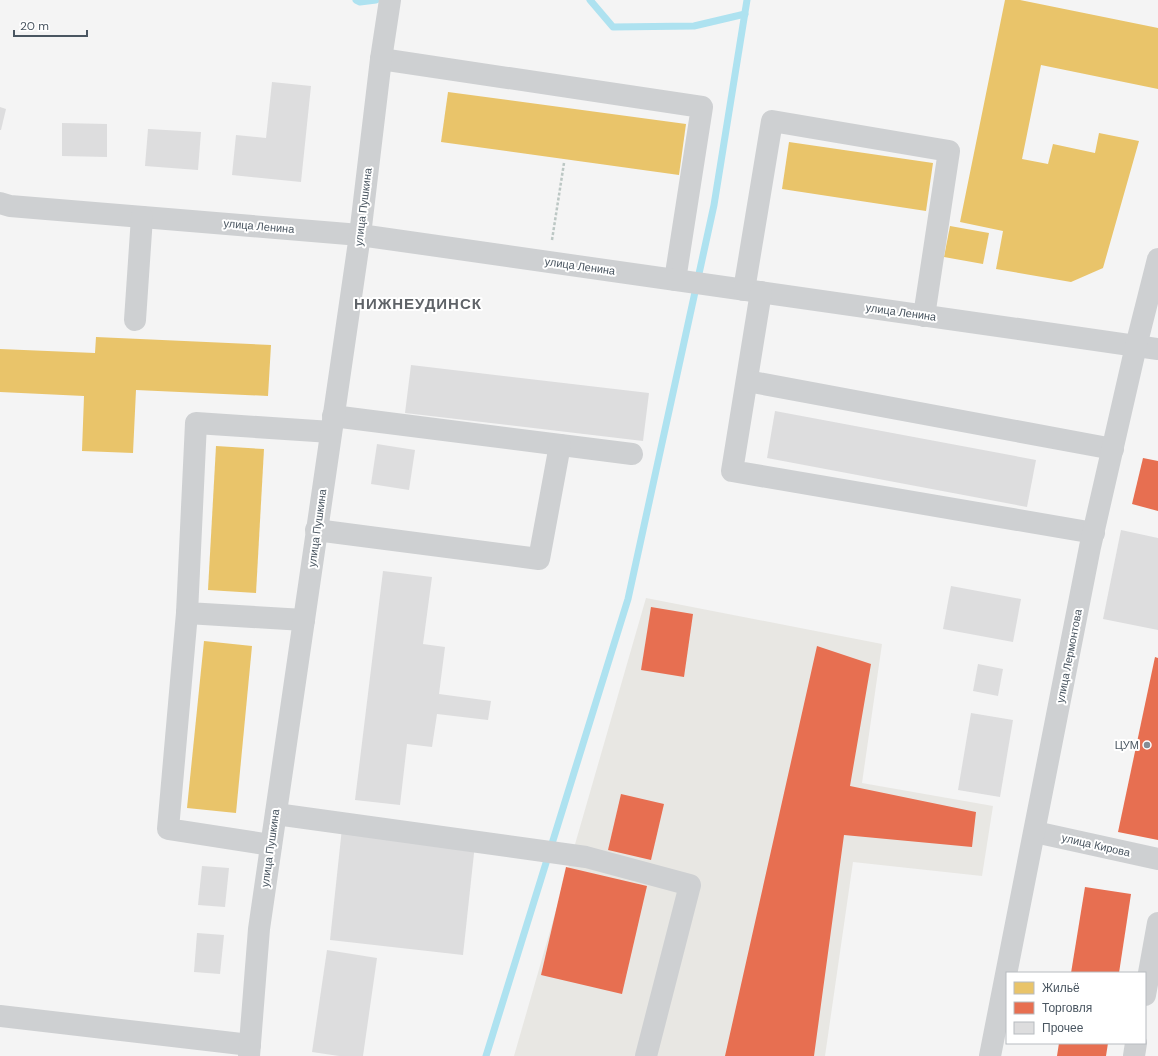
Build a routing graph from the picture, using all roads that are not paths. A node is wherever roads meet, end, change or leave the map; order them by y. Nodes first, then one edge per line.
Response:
1 (390, 0) edge
2 (381, 59) junction
3 (3, 211) edge
4 (142, 217) junction
5 (360, 235) junction
6 (1158, 259) edge
7 (675, 280) junction
8 (753, 291) junction
9 (924, 316) junction
10 (134, 320) dead end
11 (1136, 346) junction
12 (1158, 349) edge
13 (747, 381) junction
14 (332, 424) junction
15 (560, 445) junction
16 (1113, 449) junction
17 (632, 454) dead end
18 (316, 530) junction
19 (1094, 533) junction
20 (188, 613) junction
21 (304, 620) junction
22 (276, 814) junction
23 (1035, 832) junction
24 (271, 845) junction
25 (1158, 859) edge
26 (1158, 923) edge
27 (1007, 972) edge
28 (1006, 976) edge
29 (1146, 989) edge
30 (0, 1016) edge
31 (1136, 1044) edge
32 (250, 1051) edge
33 (646, 1056) edge
34 (990, 1056) edge
35 (1134, 1056) edge

1 - 2 street, улица Пушкина
2 - 5 street, улица Пушкина
2 - 7 street
3 - 4 street, улица Ленина
4 - 5 street, улица Ленина
4 - 10 street
5 - 7 street, улица Ленина
5 - 14 street, улица Пушкина
6 - 11 street, улица Лермонтова
7 - 8 street, улица Ленина
8 - 9 street, улица Ленина
8 - 9 street
8 - 13 street
9 - 11 street, улица Ленина
11 - 12 street, улица Ленина
11 - 16 street, улица Лермонтова
13 - 16 street
13 - 19 street
14 - 15 street
14 - 18 street, улица Пушкина
14 - 20 street
15 - 17 street
15 - 18 street
16 - 19 street, улица Лермонтова
18 - 21 street, улица Пушкина
19 - 23 street, улица Лермонтова
20 - 21 street
20 - 24 street
21 - 22 street, улица Пушкина
22 - 24 street, улица Пушкина
22 - 33 street
23 - 25 street, улица Кирова
23 - 27 street, улица Лермонтова
24 - 32 street, улица Пушкина
26 - 29 street
28 - 34 street, улица Лермонтова
30 - 32 street
31 - 35 street

